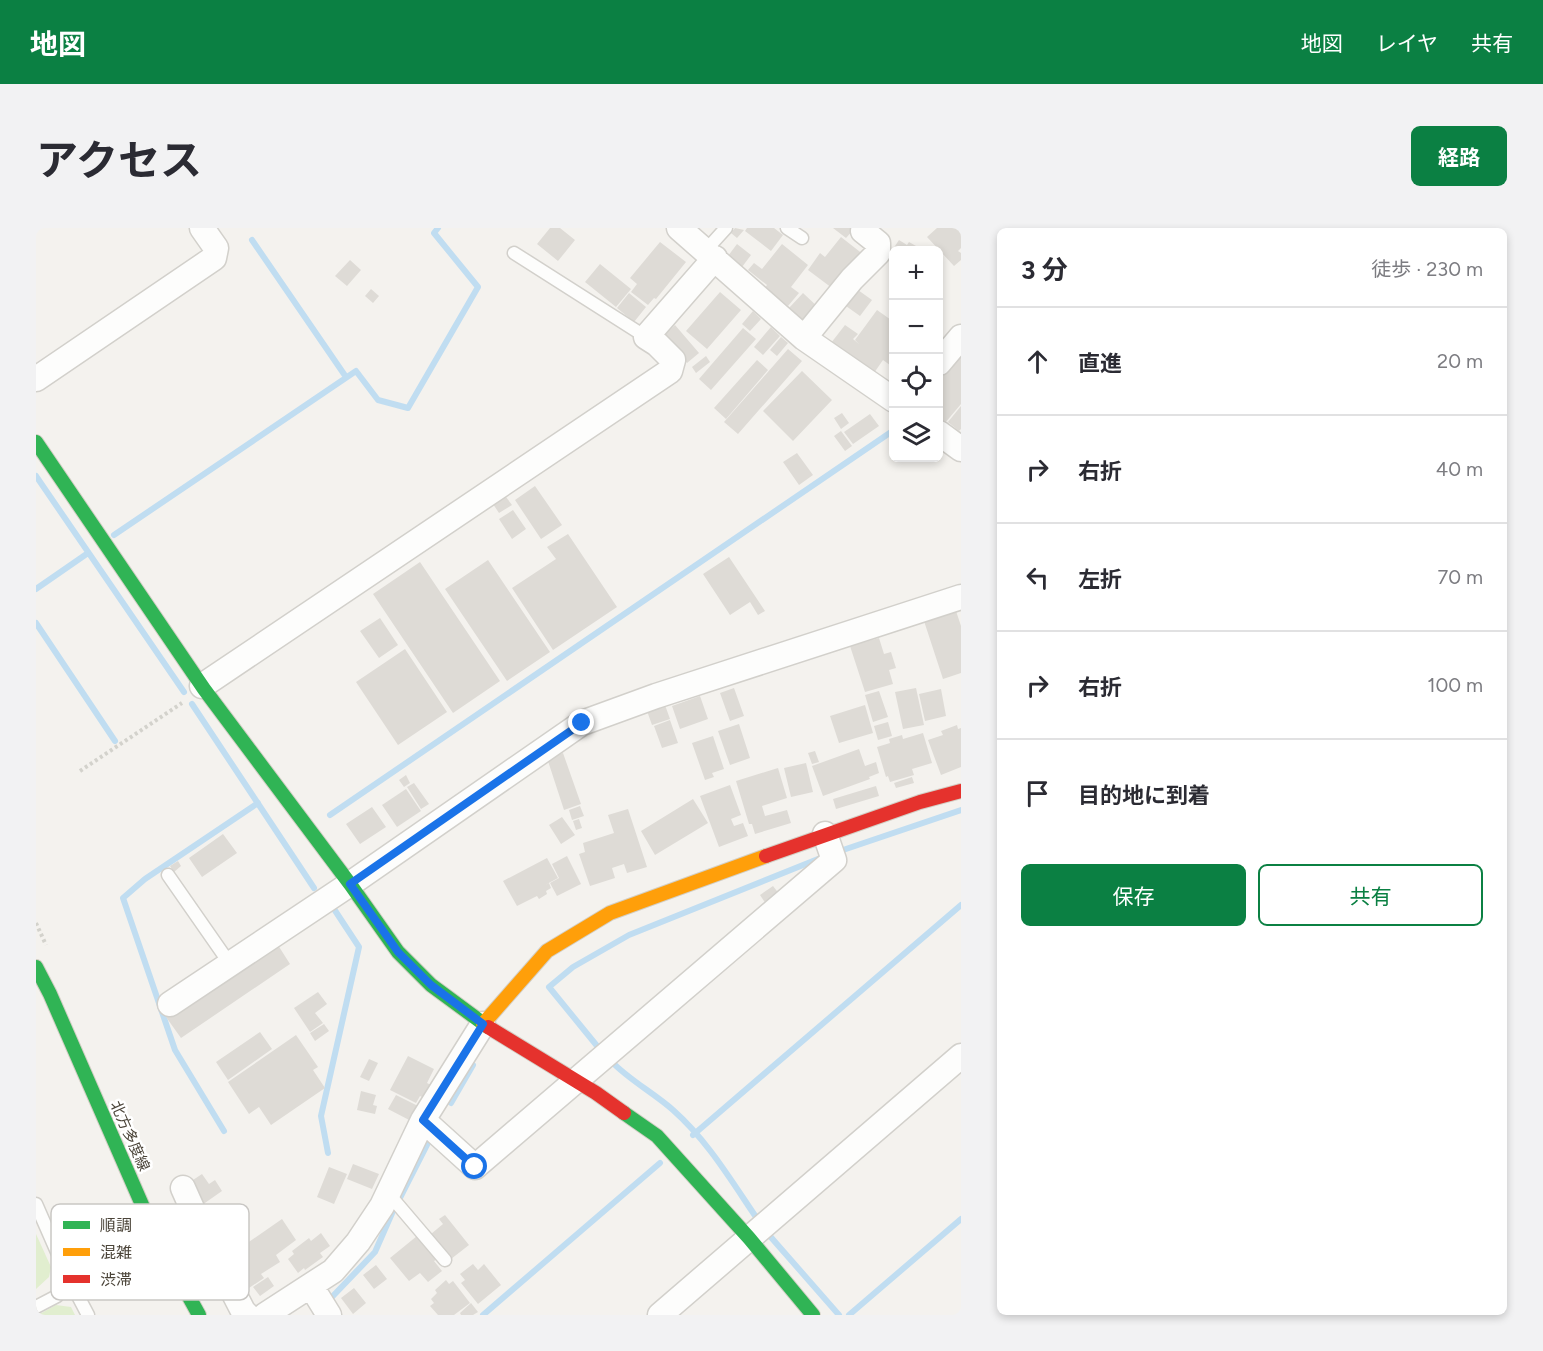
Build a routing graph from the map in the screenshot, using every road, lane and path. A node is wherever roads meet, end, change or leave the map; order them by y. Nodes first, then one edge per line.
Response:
1 (202, 228) edge
2 (679, 228) edge
3 (726, 228) edge
4 (787, 228) edge
5 (865, 228) edge
6 (802, 238) dead end
7 (514, 253) dead end
8 (710, 254) junction
9 (646, 337) junction
10 (961, 337) edge
11 (804, 338) junction
12 (943, 358) edge
13 (36, 379) edge
14 (889, 397) edge
15 (943, 436) edge
16 (36, 442) edge
17 (961, 449) edge
18 (961, 597) edge
19 (203, 687) junction
20 (80, 771) dead end
21 (961, 791) edge
22 (825, 834) junction
23 (168, 875) dead end
24 (350, 884) junction
25 (230, 964) junction
26 (36, 967) edge
27 (170, 1004) dead end
28 (483, 1024) junction
29 (961, 1056) edge
30 (577, 1081) junction
31 (423, 1120) junction
32 (183, 1188) dead end
33 (388, 1193) junction
34 (36, 1204) edge
35 (142, 1204) edge
36 (190, 1204) edge
37 (51, 1238) edge
38 (749, 1238) junction
39 (445, 1260) dead end
40 (310, 1286) junction
41 (51, 1299) edge
42 (80, 1300) edge
43 (191, 1300) edge
44 (237, 1300) edge
45 (36, 1307) edge
46 (87, 1315) edge
47 (199, 1315) edge
48 (247, 1315) edge
49 (265, 1315) edge
50 (329, 1315) edge
51 (660, 1315) edge
52 (813, 1315) edge

1 - 13 street
2 - 8 street
3 - 8 lane
4 - 6 lane
5 - 11 street
7 - 9 lane
8 - 9 street
8 - 11 street
9 - 19 street
10 - 12 street
11 - 14 street
15 - 17 street
16 - 19 street
18 - 24 street
19 - 20 path
19 - 24 street
21 - 22 street
22 - 28 street
22 - 30 street
23 - 25 lane
24 - 25 street
24 - 28 street
25 - 27 street
26 - 35 street, 北方多度線
28 - 30 street
28 - 31 street
29 - 38 street
30 - 31 street
30 - 38 street
31 - 33 street
32 - 36 street
33 - 39 lane
33 - 40 street
34 - 37 lane
38 - 51 street
38 - 52 street
40 - 49 street
40 - 50 street
41 - 45 lane
42 - 46 lane
43 - 47 street, 北方多度線
44 - 48 street

